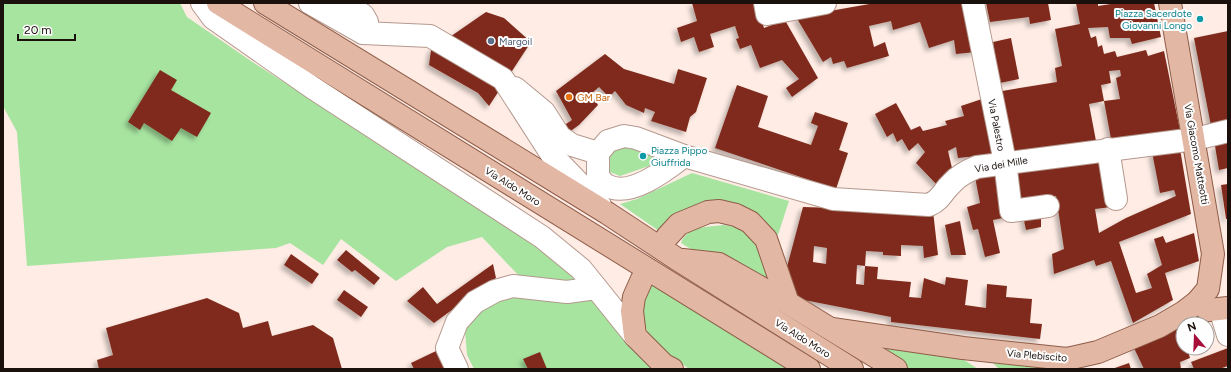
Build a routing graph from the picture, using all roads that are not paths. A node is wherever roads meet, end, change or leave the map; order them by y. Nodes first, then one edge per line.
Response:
1 (202, 3) edge
2 (218, 3) edge
3 (265, 3) edge
4 (310, 3) edge
5 (343, 3) edge
6 (825, 3) edge
7 (973, 3) edge
8 (1170, 3) edge
9 (766, 9) edge
10 (363, 33) junction
11 (503, 79) junction
12 (1228, 131) edge
13 (1195, 139) junction
14 (1108, 149) junction
15 (598, 153) junction
16 (690, 158) junction
17 (1005, 162) junction
18 (1116, 199) dead end
19 (1048, 206) dead end
20 (607, 213) junction
21 (667, 237) dead end
22 (677, 259) junction
23 (642, 279) dead end
24 (596, 288) junction
25 (1197, 302) junction
26 (788, 303) junction
27 (1224, 308) edge
28 (832, 329) junction
29 (1228, 335) edge
30 (635, 336) junction
31 (963, 348) junction
32 (1059, 364) edge
33 (457, 369) edge
34 (672, 369) edge
35 (809, 369) edge
36 (852, 369) edge
37 (896, 369) edge
38 (990, 369) edge

1 - 24 street
2 - 35 main road, Via Aldo Moro
3 - 20 main road, Via Aldo Moro
4 - 10 street
5 - 10 street
6 - 9 street
7 - 17 street, Via Palestro
8 - 13 main road, Via Giacomo Matteotti
10 - 11 street
11 - 15 street
11 - 20 street
12 - 13 street, Via dei Mille
13 - 14 street, Via dei Mille
13 - 25 main road, Via Giacomo Matteotti
14 - 17 street, Via dei Mille
14 - 18 street
15 - 16 street, Via dei Mille
15 - 16 street
16 - 17 street, Via dei Mille
17 - 19 street, Via Palestro
20 - 22 main road, Via Aldo Moro
21 - 26 main road
22 - 26 main road
22 - 36 main road, Via Aldo Moro
23 - 30 main road
24 - 30 street
24 - 33 street
25 - 27 main road
25 - 32 main road, Via Plebiscito
26 - 28 main road
27 - 29 street
28 - 31 main road, Via Plebiscito
28 - 37 main road
30 - 34 main road
31 - 32 main road, Via Plebiscito
31 - 38 main road

